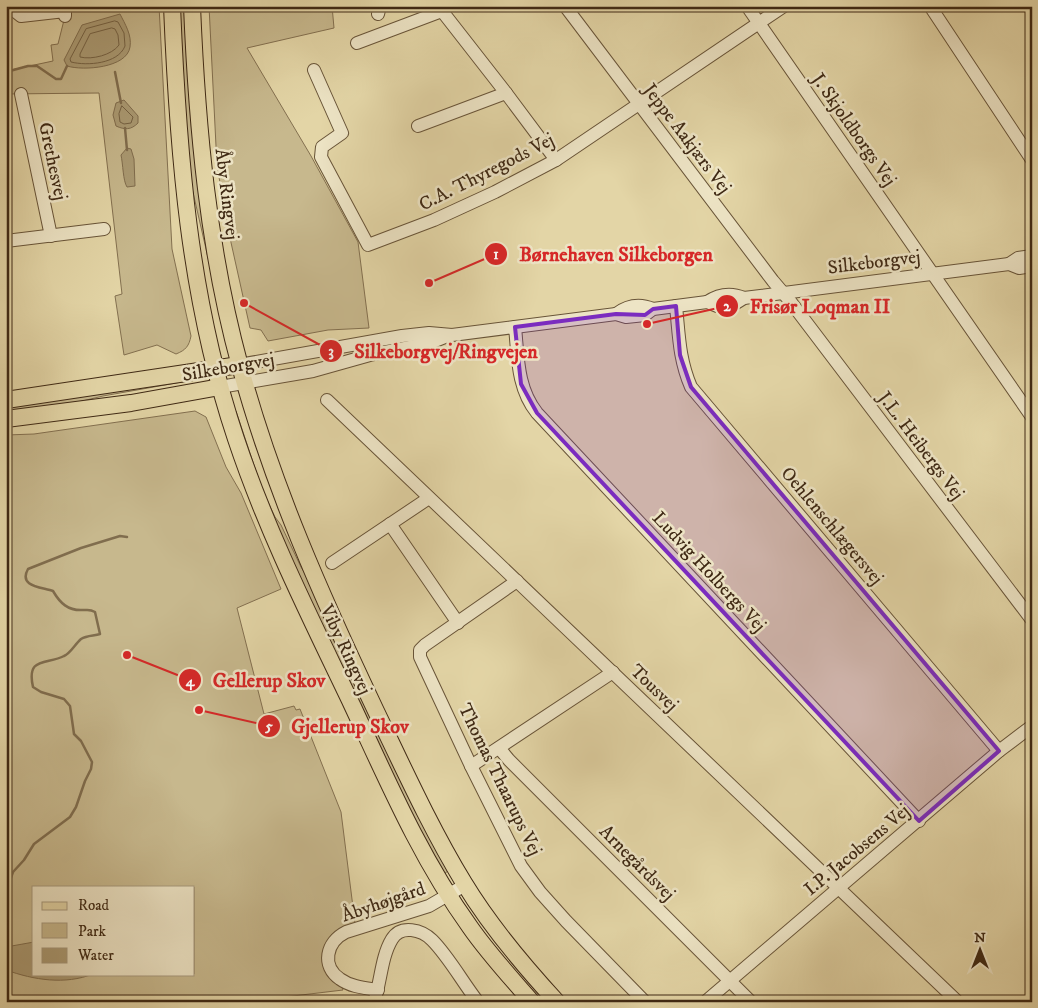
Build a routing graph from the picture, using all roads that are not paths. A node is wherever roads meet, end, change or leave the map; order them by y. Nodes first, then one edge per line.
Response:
1 (172, 6) edge
2 (192, 6) edge
3 (565, 6) edge
4 (747, 6) edge
5 (784, 6) edge
6 (930, 6) edge
7 (442, 8) edge
8 (6, 9) edge
9 (65, 16) dead end
10 (759, 23) junction
11 (357, 43) dead end
12 (314, 70) dead end
13 (506, 93) junction
14 (21, 94) dead end
15 (639, 104) junction
16 (418, 126) dead end
17 (556, 160) junction
18 (1032, 160) edge
19 (104, 229) dead end
20 (51, 236) junction
21 (6, 241) edge
22 (1032, 256) edge
23 (1009, 264) junction
24 (1032, 266) edge
25 (932, 274) junction
26 (782, 293) junction
27 (676, 306) junction
28 (515, 327) junction
29 (452, 334) junction
30 (239, 365) junction
31 (215, 369) junction
32 (245, 383) junction
33 (220, 388) junction
34 (6, 400) edge
35 (327, 400) dead end
36 (1032, 416) edge
37 (6, 419) edge
38 (429, 498) junction
39 (390, 524) junction
40 (332, 563) dead end
41 (516, 581) junction
42 (1032, 620) edge
43 (458, 623) junction
44 (613, 672) junction
45 (1032, 726) edge
46 (499, 748) junction
47 (999, 751) junction
48 (471, 766) junction
49 (919, 820) junction
50 (465, 885) junction
51 (838, 888) junction
52 (449, 895) junction
53 (730, 981) junction
54 (376, 996) edge
55 (478, 1002) edge
56 (532, 1002) edge
57 (557, 1002) edge
58 (645, 1002) edge
59 (705, 1002) edge
60 (751, 1002) edge
61 (958, 1002) edge

1 - 31 main road
2 - 30 main road, Åby Ringvej
3 - 15 street, Jeppe Aakjærs Vej
4 - 10 street, J. Skjoldborgs Vej
5 - 10 street, C.A. Thyregods Vej
6 - 18 street
7 - 11 street
7 - 13 street
8 - 9 street
10 - 15 street, C.A. Thyregods Vej
10 - 25 street, J. Skjoldborgs Vej
12 - 17 street, C.A. Thyregods Vej
13 - 16 street
13 - 17 street
14 - 20 street, Grethesvej
15 - 17 street, C.A. Thyregods Vej
15 - 26 street, Jeppe Aakjærs Vej
19 - 20 street
20 - 21 street
22 - 23 street, Silkeborgvej
23 - 24 street, Silkeborgvej
23 - 25 street, Silkeborgvej
25 - 26 street, Silkeborgvej
25 - 36 street, J. Skjoldborgs Vej
26 - 27 street, Silkeborgvej
26 - 42 street, J.L. Heibergs Vej
27 - 28 street, Silkeborgvej
27 - 47 street, Oehlenschlægersvej
28 - 29 street, Silkeborgvej
28 - 49 street, Ludvig Holbergs Vej
29 - 30 street, Silkeborgvej
29 - 32 street, Silkeborgvej
30 - 31 main road, Silkeborgvej
30 - 32 main road, Åby Ringvej
31 - 33 main road, Viby Ringvej
31 - 34 main road, Silkeborgvej
32 - 33 street, Silkeborgvej
32 - 50 main road, Viby Ringvej
33 - 37 main road, Silkeborgvej
33 - 52 main road, Viby Ringvej
35 - 38 street, Tousvej
38 - 39 street
38 - 41 street, Tousvej
39 - 40 street
39 - 43 street
41 - 43 street, Thomas Thaarups Vej
41 - 44 street, Tousvej
43 - 48 street, Thomas Thaarups Vej
44 - 46 street
44 - 51 street, Tousvej
45 - 47 street, I.P. Jacobsens Vej
46 - 48 street
46 - 53 street, Arnegårdsvej
47 - 49 street, I.P. Jacobsens Vej
48 - 58 street, Thomas Thaarups Vej
49 - 51 street, I.P. Jacobsens Vej
50 - 52 street, Åbyhøjgård
50 - 57 main road, Viby Ringvej
51 - 53 street, I.P. Jacobsens Vej
51 - 61 street, Tousvej
52 - 54 street, Åbyhøjgård
52 - 56 main road, Viby Ringvej
53 - 59 street, I.P. Jacobsens Vej
53 - 60 street, Arnegårdsvej
54 - 55 street, Åbyhøjgård

